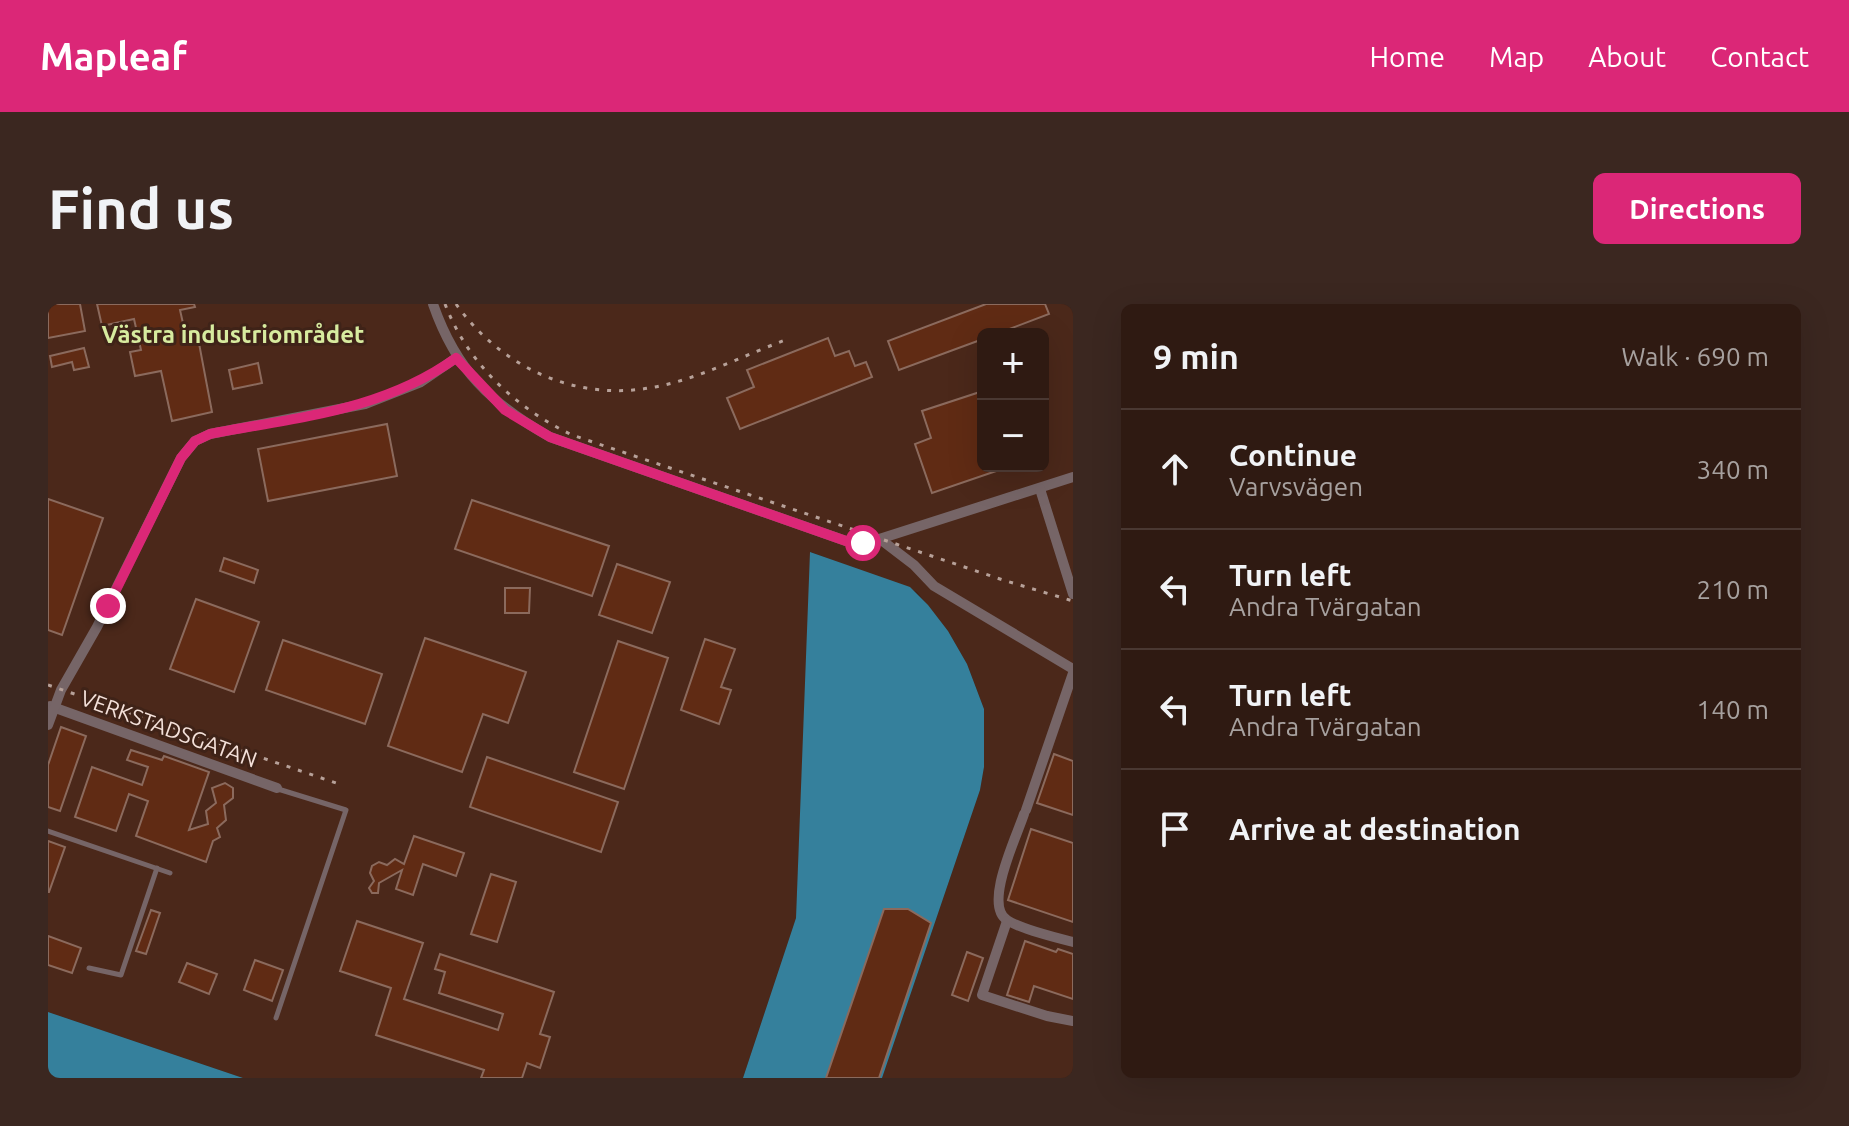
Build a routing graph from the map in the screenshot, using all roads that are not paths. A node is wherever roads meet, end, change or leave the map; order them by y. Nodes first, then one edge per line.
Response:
1 (433, 304) edge
2 (456, 358) junction
3 (1073, 477) edge
4 (1040, 489) junction
5 (880, 539) junction
6 (1073, 594) edge
7 (1073, 671) edge
8 (51, 706) edge
9 (48, 725) edge
10 (277, 788) joint
11 (48, 831) edge
12 (157, 868) junction
13 (170, 873) dead end
14 (1007, 921) junction
15 (1073, 942) edge
16 (89, 968) dead end
17 (276, 1018) dead end
18 (1073, 1021) edge

1 - 2 street
2 - 5 street
2 - 8 street
3 - 4 street
4 - 5 street
4 - 6 street
5 - 7 street
7 - 14 street
8 - 9 street
8 - 10 street, VERKSTADSGATAN
10 - 17 lane
11 - 12 lane
12 - 13 lane
12 - 16 lane
14 - 15 street
14 - 18 street

